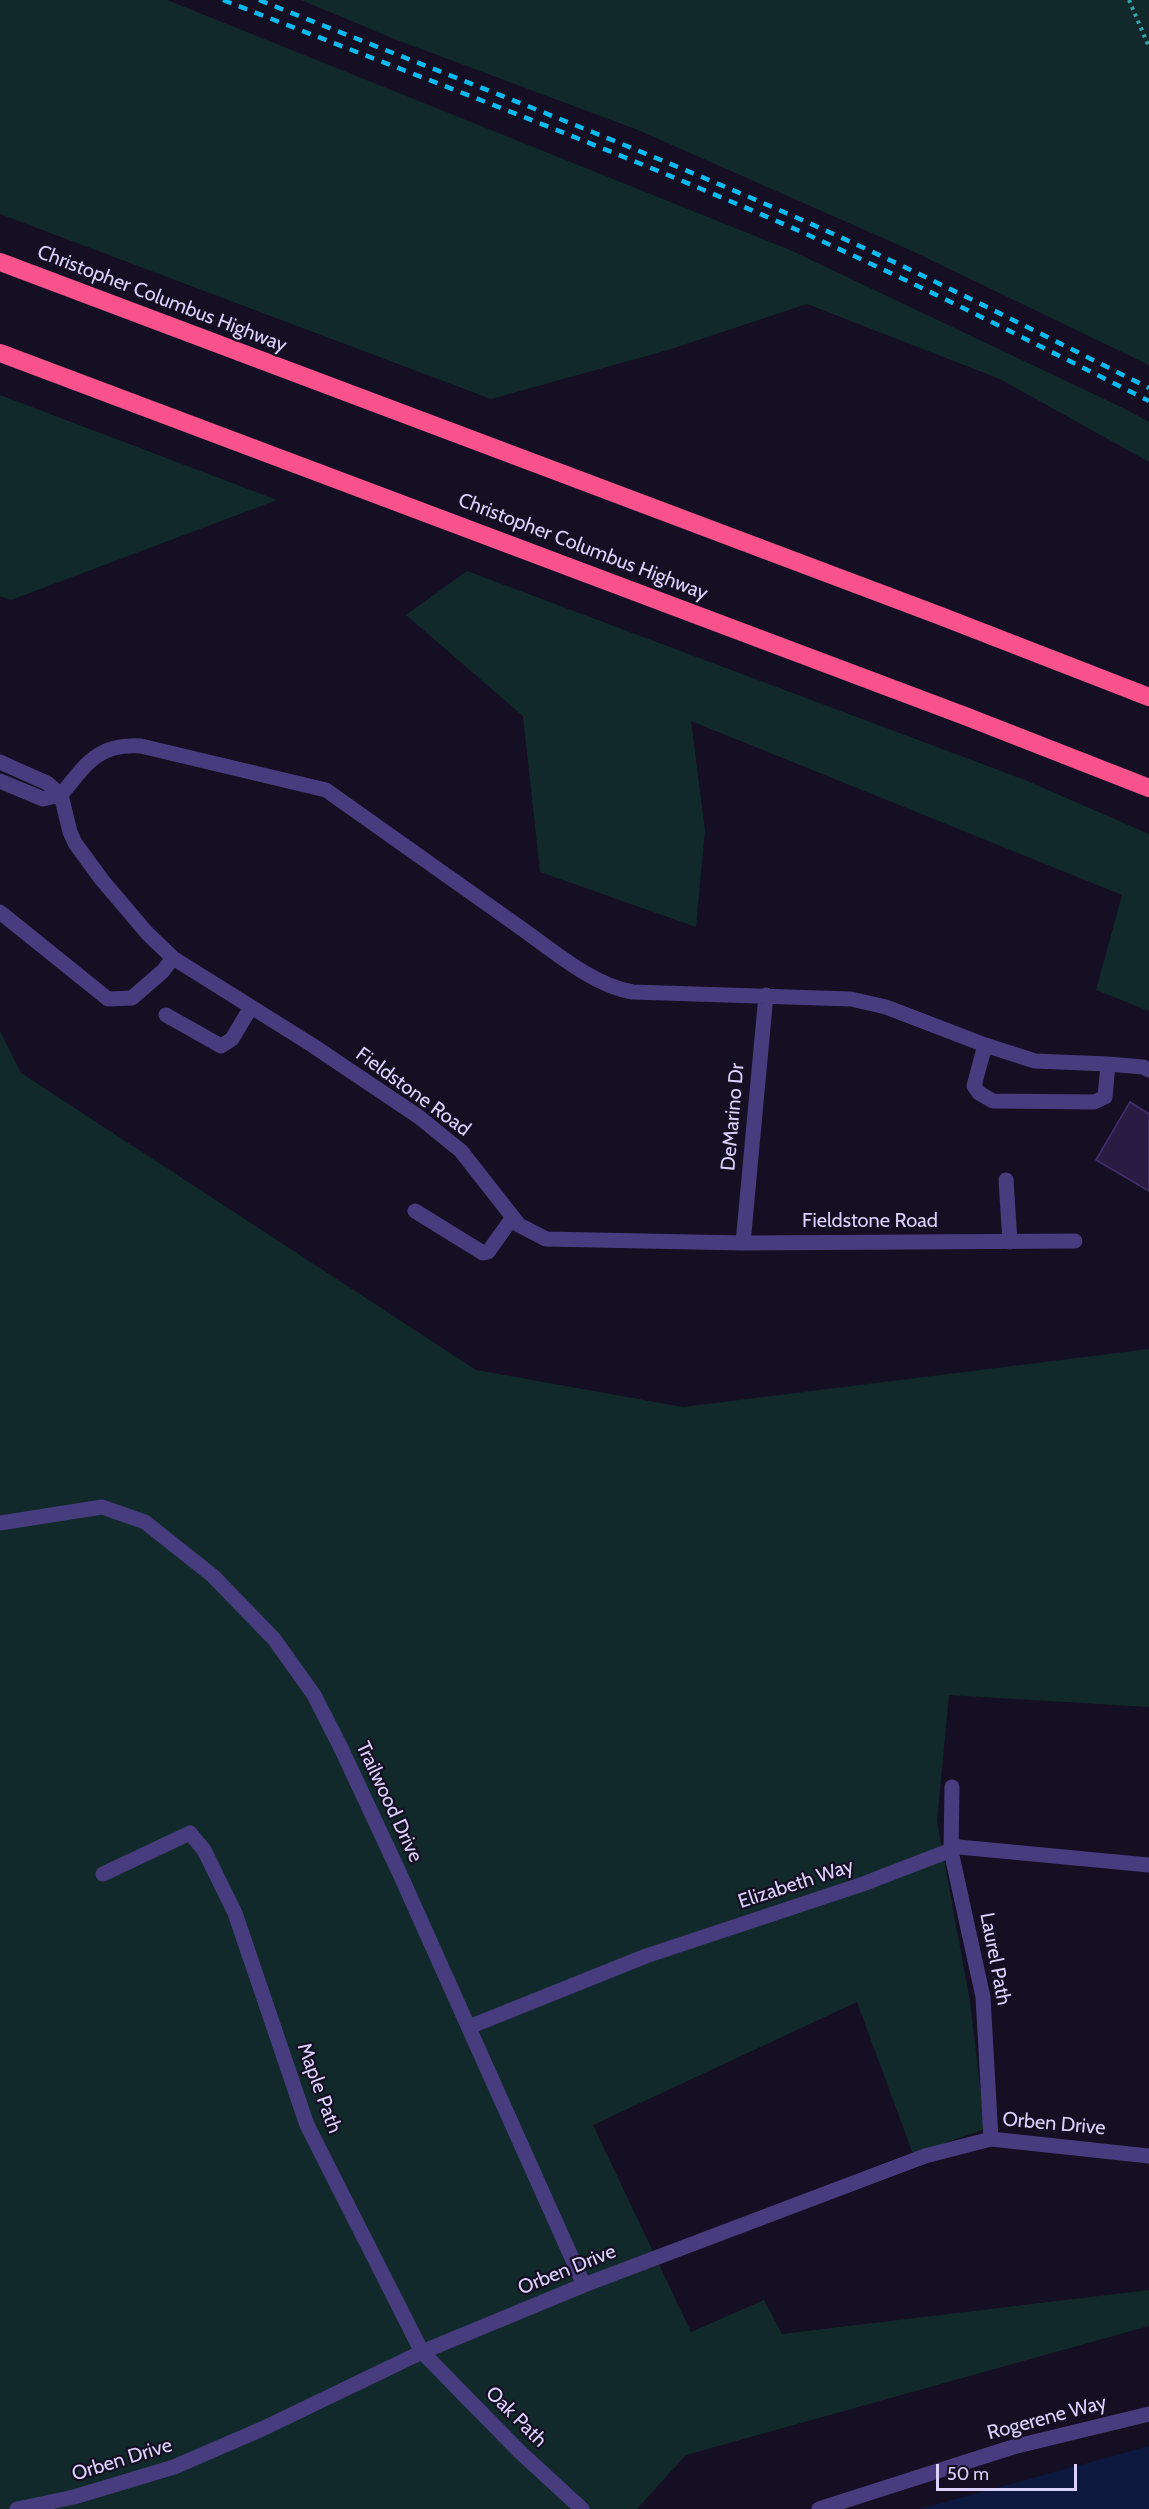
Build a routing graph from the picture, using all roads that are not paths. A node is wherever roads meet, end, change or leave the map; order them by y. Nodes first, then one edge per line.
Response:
1 (0, 262) edge
2 (0, 353) edge
3 (1149, 697) edge
4 (0, 762) edge
5 (0, 781) edge
6 (1149, 788) edge
7 (62, 795) junction
8 (0, 912) edge
9 (173, 958) junction
10 (766, 995) junction
11 (251, 1007) junction
12 (166, 1015) dead end
13 (986, 1045) junction
14 (1108, 1064) junction
15 (1149, 1070) edge
16 (1006, 1180) dead end
17 (415, 1211) dead end
18 (513, 1217) junction
19 (1075, 1241) dead end
20 (1010, 1242) junction
21 (743, 1243) junction
22 (0, 1523) edge
23 (952, 1787) dead end
24 (951, 1851) junction
25 (1149, 1865) edge
26 (103, 1874) dead end
27 (469, 2027) junction
28 (991, 2139) junction
29 (1149, 2156) edge
30 (584, 2285) junction
31 (422, 2352) junction
32 (1149, 2414) edge
33 (16, 2509) edge
34 (582, 2509) edge
35 (819, 2509) edge

1 - 3 highway, Christopher Columbus Highway
2 - 6 highway, Christopher Columbus Highway
4 - 7 street
5 - 7 street
7 - 9 street, Fieldstone Road
7 - 10 street
8 - 9 street
9 - 11 street, Fieldstone Road
10 - 13 street
10 - 21 street, DeMarino Dr
11 - 12 street
11 - 18 street, Fieldstone Road
13 - 14 street
13 - 14 street
14 - 15 street
16 - 20 street
17 - 18 street
18 - 21 street, Fieldstone Road
19 - 20 street, Fieldstone Road
20 - 21 street, Fieldstone Road
22 - 27 street, Trailwood Drive
23 - 24 street, Laurel Path
24 - 25 street, Elizabeth Way
24 - 27 street, Elizabeth Way
24 - 28 street, Laurel Path
26 - 31 street, Maple Path
27 - 30 street, Trailwood Drive
28 - 29 street, Orben Drive
28 - 30 street, Orben Drive
30 - 31 street, Orben Drive
31 - 33 street, Orben Drive
31 - 34 street, Oak Path
32 - 35 street, Rogerene Way

